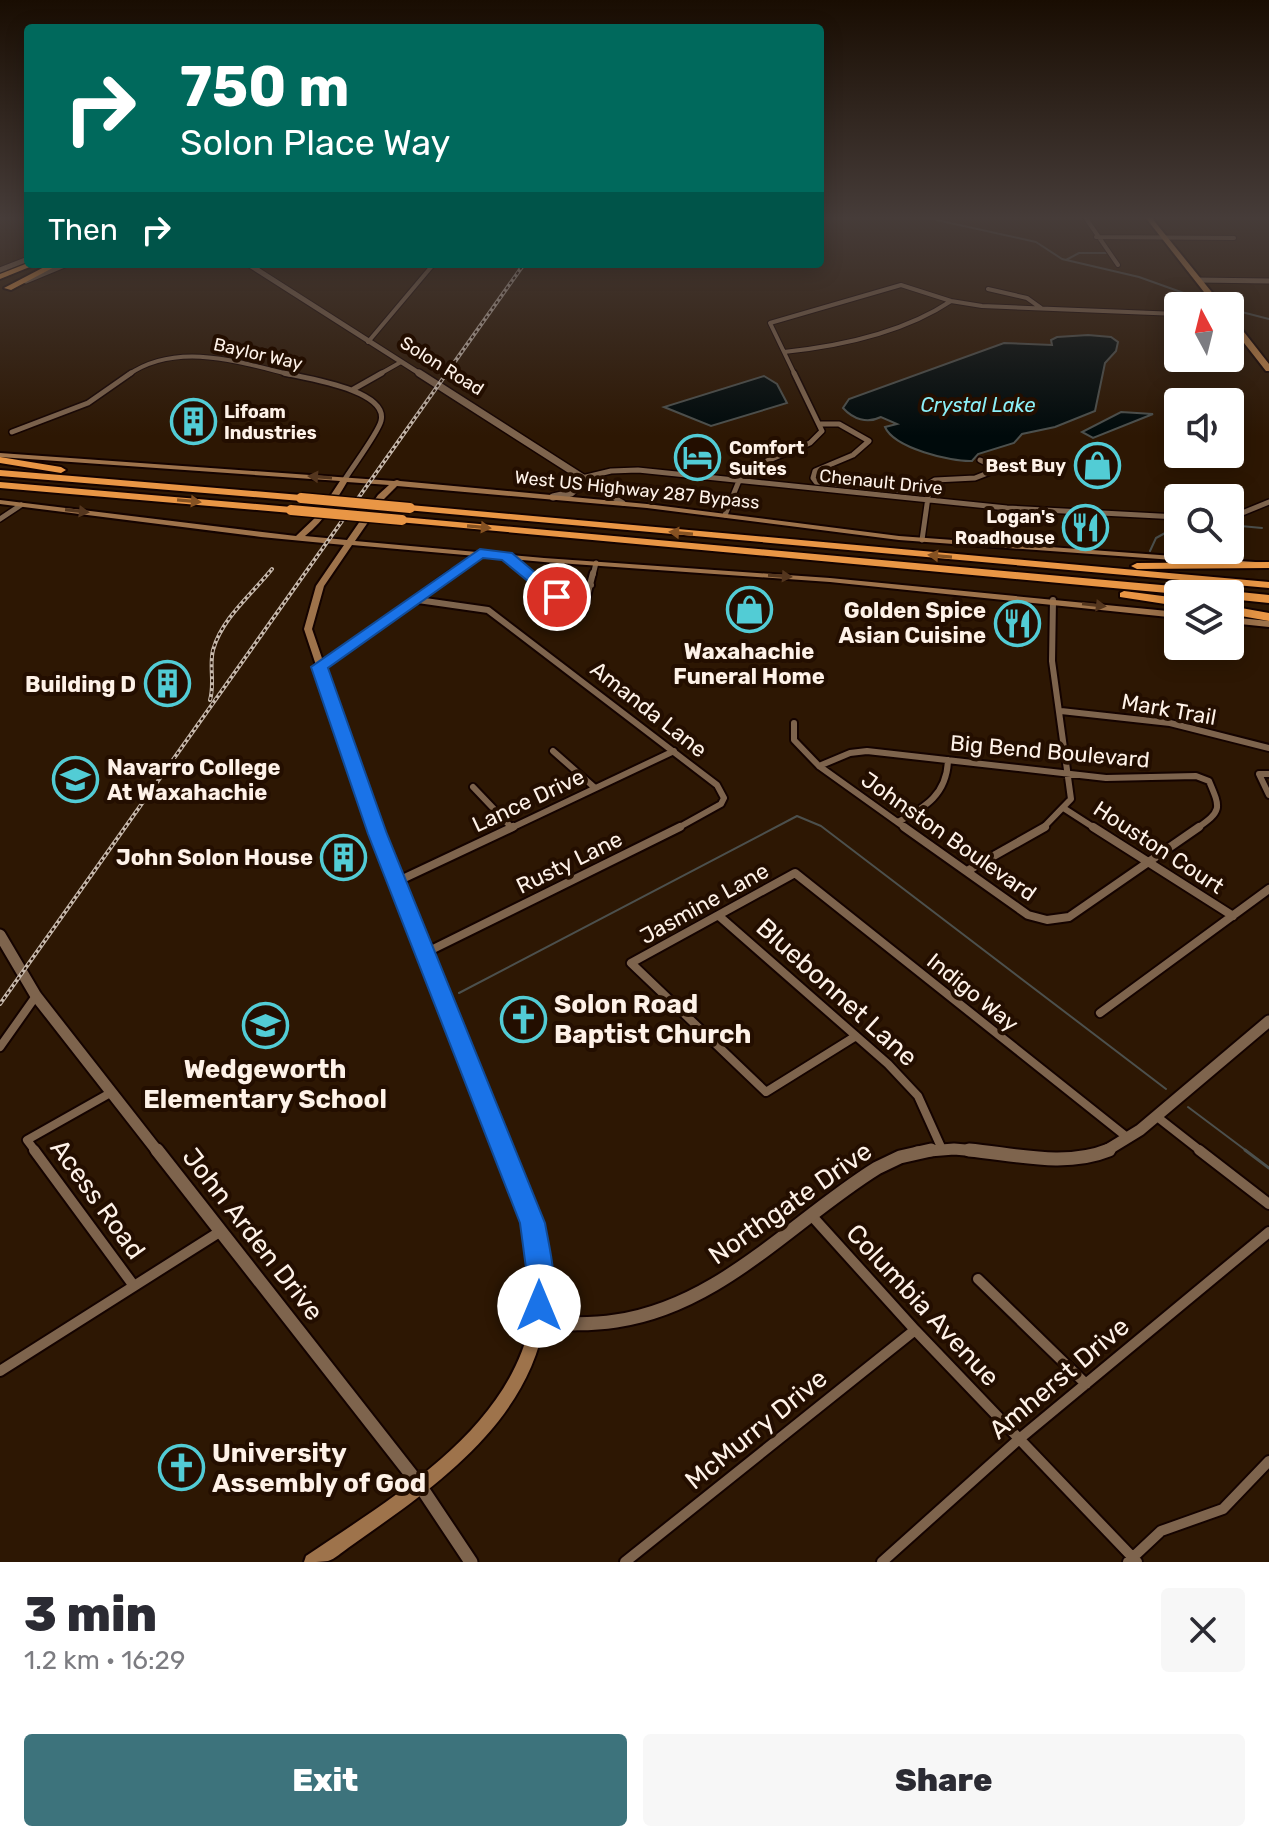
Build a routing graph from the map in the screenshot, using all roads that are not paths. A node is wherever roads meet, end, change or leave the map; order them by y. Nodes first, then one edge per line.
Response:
1 (288, 290) edge
2 (412, 290) edge
3 (884, 290) edge
4 (916, 290) edge
5 (992, 290) edge
6 (951, 301) junction
7 (1041, 308) junction
8 (1164, 313) edge
9 (1244, 338) edge
10 (368, 342) junction
11 (784, 352) junction
12 (401, 362) junction
13 (1269, 369) edge
14 (352, 390) junction
15 (819, 424) junction
16 (12, 432) dead end
17 (0, 457) edge
18 (980, 460) dead end
19 (0, 473) edge
20 (582, 478) junction
21 (345, 479) junction
22 (739, 481) junction
23 (397, 482) junction
24 (0, 488) edge
25 (200, 490) junction
26 (553, 497) junction
27 (927, 497) junction
28 (0, 502) edge
29 (1269, 502) edge
30 (623, 503) junction
31 (21, 505) junction
32 (1244, 514) edge
33 (725, 515) junction
34 (1164, 516) edge
35 (0, 519) edge
36 (299, 537) junction
37 (922, 540) junction
38 (350, 542) junction
39 (480, 553) junction
40 (507, 556) junction
41 (985, 560) junction
42 (596, 563) junction
43 (1269, 565) edge
44 (953, 571) junction
45 (538, 581) junction
46 (591, 585) junction
47 (1269, 585) edge
48 (1164, 589) edge
49 (1244, 596) edge
50 (1269, 599) edge
51 (418, 600) junction
52 (1053, 600) junction
53 (1164, 600) edge
54 (1164, 613) edge
55 (1244, 613) edge
56 (1269, 617) edge
57 (1244, 621) edge
58 (1269, 624) edge
59 (320, 667) junction
60 (1061, 711) junction
61 (794, 723) dead end
62 (1269, 748) edge
63 (553, 751) dead end
64 (674, 751) junction
65 (948, 760) junction
66 (819, 766) junction
67 (1069, 774) junction
68 (1269, 774) edge
69 (473, 787) dead end
70 (595, 788) junction
71 (1269, 795) edge
72 (724, 798) joint
73 (1065, 809) junction
74 (898, 822) junction
75 (512, 828) junction
76 (1148, 862) junction
77 (967, 871) junction
78 (795, 873) joint
79 (396, 882) junction
80 (1269, 889) edge
81 (719, 916) junction
82 (1233, 916) junction
83 (0, 935) edge
84 (425, 953) junction
85 (36, 996) junction
86 (1100, 1013) dead end
87 (1269, 1021) edge
88 (856, 1036) junction
89 (0, 1047) edge
90 (112, 1092) junction
91 (1156, 1116) junction
92 (1129, 1139) junction
93 (941, 1147) junction
94 (1269, 1204) edge
95 (811, 1215) junction
96 (221, 1231) junction
97 (1269, 1232) edge
98 (978, 1279) dead end
99 (134, 1286) junction
100 (537, 1323) junction
101 (915, 1330) junction
102 (0, 1371) edge
103 (1086, 1384) junction
104 (1018, 1440) junction
105 (1269, 1461) edge
106 (421, 1487) junction
107 (1133, 1561) edge
108 (312, 1562) edge
109 (471, 1562) edge
110 (625, 1562) edge
111 (882, 1562) edge

1 - 10 street, Solon Road
2 - 10 street
3 - 11 street
4 - 6 street
5 - 7 street
6 - 7 street
6 - 11 street
7 - 8 street
9 - 13 main road
10 - 12 street, Solon Road
11 - 15 street
12 - 14 street
12 - 20 street, Solon Road
14 - 16 street, Baylor Way
14 - 21 street, Baylor Way
15 - 22 street
15 - 27 street
21 -> 17 main road, West US Highway 287 Bypass
17 - 25 highway
18 - 27 street
19 - 25 highway
20 - 22 street, Chenault Drive
20 - 26 street
20 - 30 street
21 - 23 main road, West US Highway 287 Bypass
21 - 36 main road
22 - 27 street, Chenault Drive
22 - 33 street
23 - 26 main road, West US Highway 287 Bypass
23 - 38 main road
24 -> 44 highway, bridge
41 -> 25 highway, bridge
26 - 30 main road, West US Highway 287 Bypass
27 - 34 street, Chenault Drive
27 - 37 street
28 - 31 main road
29 - 32 street
30 - 33 main road, West US Highway 287 Bypass
31 - 35 street
31 -> 36 main road
33 - 37 main road, West US Highway 287 Bypass
36 - 38 main road
37 - 43 main road, West US Highway 287 Bypass
38 - 39 main road
38 - 59 main road
39 - 40 main road
39 - 51 street
40 - 42 main road
40 - 45 street
41 - 43 highway
41 - 47 highway
42 - 46 street
42 -> 52 main road
44 - 48 highway
44 - 53 highway
45 - 46 street
45 - 46 street
49 - 50 highway
51 - 59 street
51 - 64 street, Amanda Lane
52 -> 54 main road
52 - 60 street
55 - 56 highway
57 - 58 main road
59 - 79 main road
60 - 62 street, Mark Trail
60 - 67 street
61 - 66 street, Johnston Boulevard
63 - 70 street
64 - 70 street, Lance Drive
64 - 72 street, Amanda Lane
65 - 66 street, Big Bend Boulevard
65 - 67 street, Big Bend Boulevard
65 - 74 street
66 - 74 street, Johnston Boulevard
67 - 73 street
67 - 76 street, Big Bend Boulevard
68 - 71 street
69 - 75 street
70 - 75 street, Lance Drive
72 - 84 street, Rusty Lane
73 - 76 street, Houston Court
73 - 77 street
74 - 77 street, Johnston Boulevard
75 - 79 street, Lance Drive
76 - 77 street, Johnston Boulevard
76 - 82 street, Houston Court
78 - 81 street, Jasmine Lane
78 - 92 street, Indigo Way
79 - 84 main road
80 - 82 street
81 - 88 street, Bluebonnet Lane
81 - 88 street, Jasmine Lane
82 - 86 street
83 - 85 street, John Arden Drive
84 - 100 main road
85 - 89 street
85 - 90 street, John Arden Drive
87 - 91 street, Northgate Drive
88 - 93 street, Bluebonnet Lane
90 - 96 street, John Arden Drive
90 - 99 street, Acess Road
91 - 92 street, Northgate Drive
91 - 94 street
92 - 93 street, Northgate Drive
93 - 95 street, Northgate Drive
95 - 100 street, Northgate Drive
95 - 101 street, Columbia Avenue
96 - 99 street, Acess Road
96 - 106 street, John Arden Drive
97 - 103 street, Amherst Drive
98 - 103 street
99 - 102 street, Acess Road
100 - 106 main road
101 - 104 street, Columbia Avenue
101 - 110 street, McMurry Drive
103 - 104 street, Amherst Drive
104 - 107 street, Columbia Avenue
104 - 111 street, Amherst Drive
105 - 107 street
106 - 108 main road
106 - 109 street, John Arden Drive

